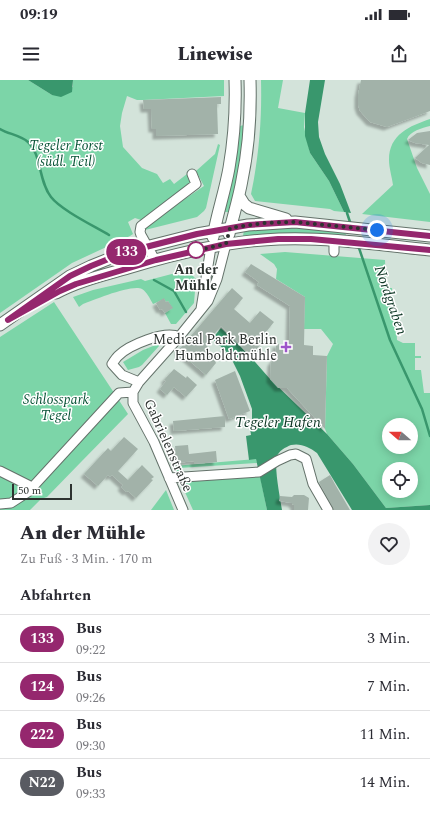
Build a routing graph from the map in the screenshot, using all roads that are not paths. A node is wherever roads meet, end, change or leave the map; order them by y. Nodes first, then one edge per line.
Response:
1 (235, 80) edge
2 (250, 80) edge
3 (235, 120) junction
4 (250, 120) junction
5 (192, 174) dead end
6 (239, 196) junction
7 (295, 222) junction
8 (230, 228) junction
9 (214, 231) junction
10 (430, 236) edge
11 (334, 240) junction
12 (226, 244) junction
13 (145, 247) junction
14 (211, 247) junction
15 (429, 250) edge
16 (334, 252) dead end
17 (154, 260) junction
18 (206, 275) junction
19 (217, 279) junction
20 (200, 312) junction
21 (4, 322) edge
22 (179, 337) junction
23 (139, 382) junction
24 (133, 392) junction
25 (0, 472) edge
26 (169, 478) junction
27 (32, 487) junction
28 (0, 504) edge
29 (183, 510) edge
30 (328, 510) edge

1 - 3 main road
2 - 4 main road
3 - 4 street
3 - 9 main road
4 - 6 main road
5 - 13 street
6 - 7 main road
6 - 8 main road
7 - 8 main road
7 - 10 main road
8 - 9 main road
8 - 12 main road
9 - 13 main road
9 - 14 main road
10 - 15 street
11 - 12 main road
11 - 15 main road
11 - 16 street
12 - 14 main road
12 - 19 street
13 - 17 street
13 - 21 main road
14 - 17 main road
14 - 18 street
17 - 21 main road
18 - 19 street
18 - 20 street
19 - 20 street
20 - 22 street
22 - 23 street
22 - 23 street
23 - 24 street
24 - 26 street, Gabrielenstraße
24 - 27 street
25 - 27 street
26 - 29 street, Gabrielenstraße
26 - 30 street
27 - 28 street

